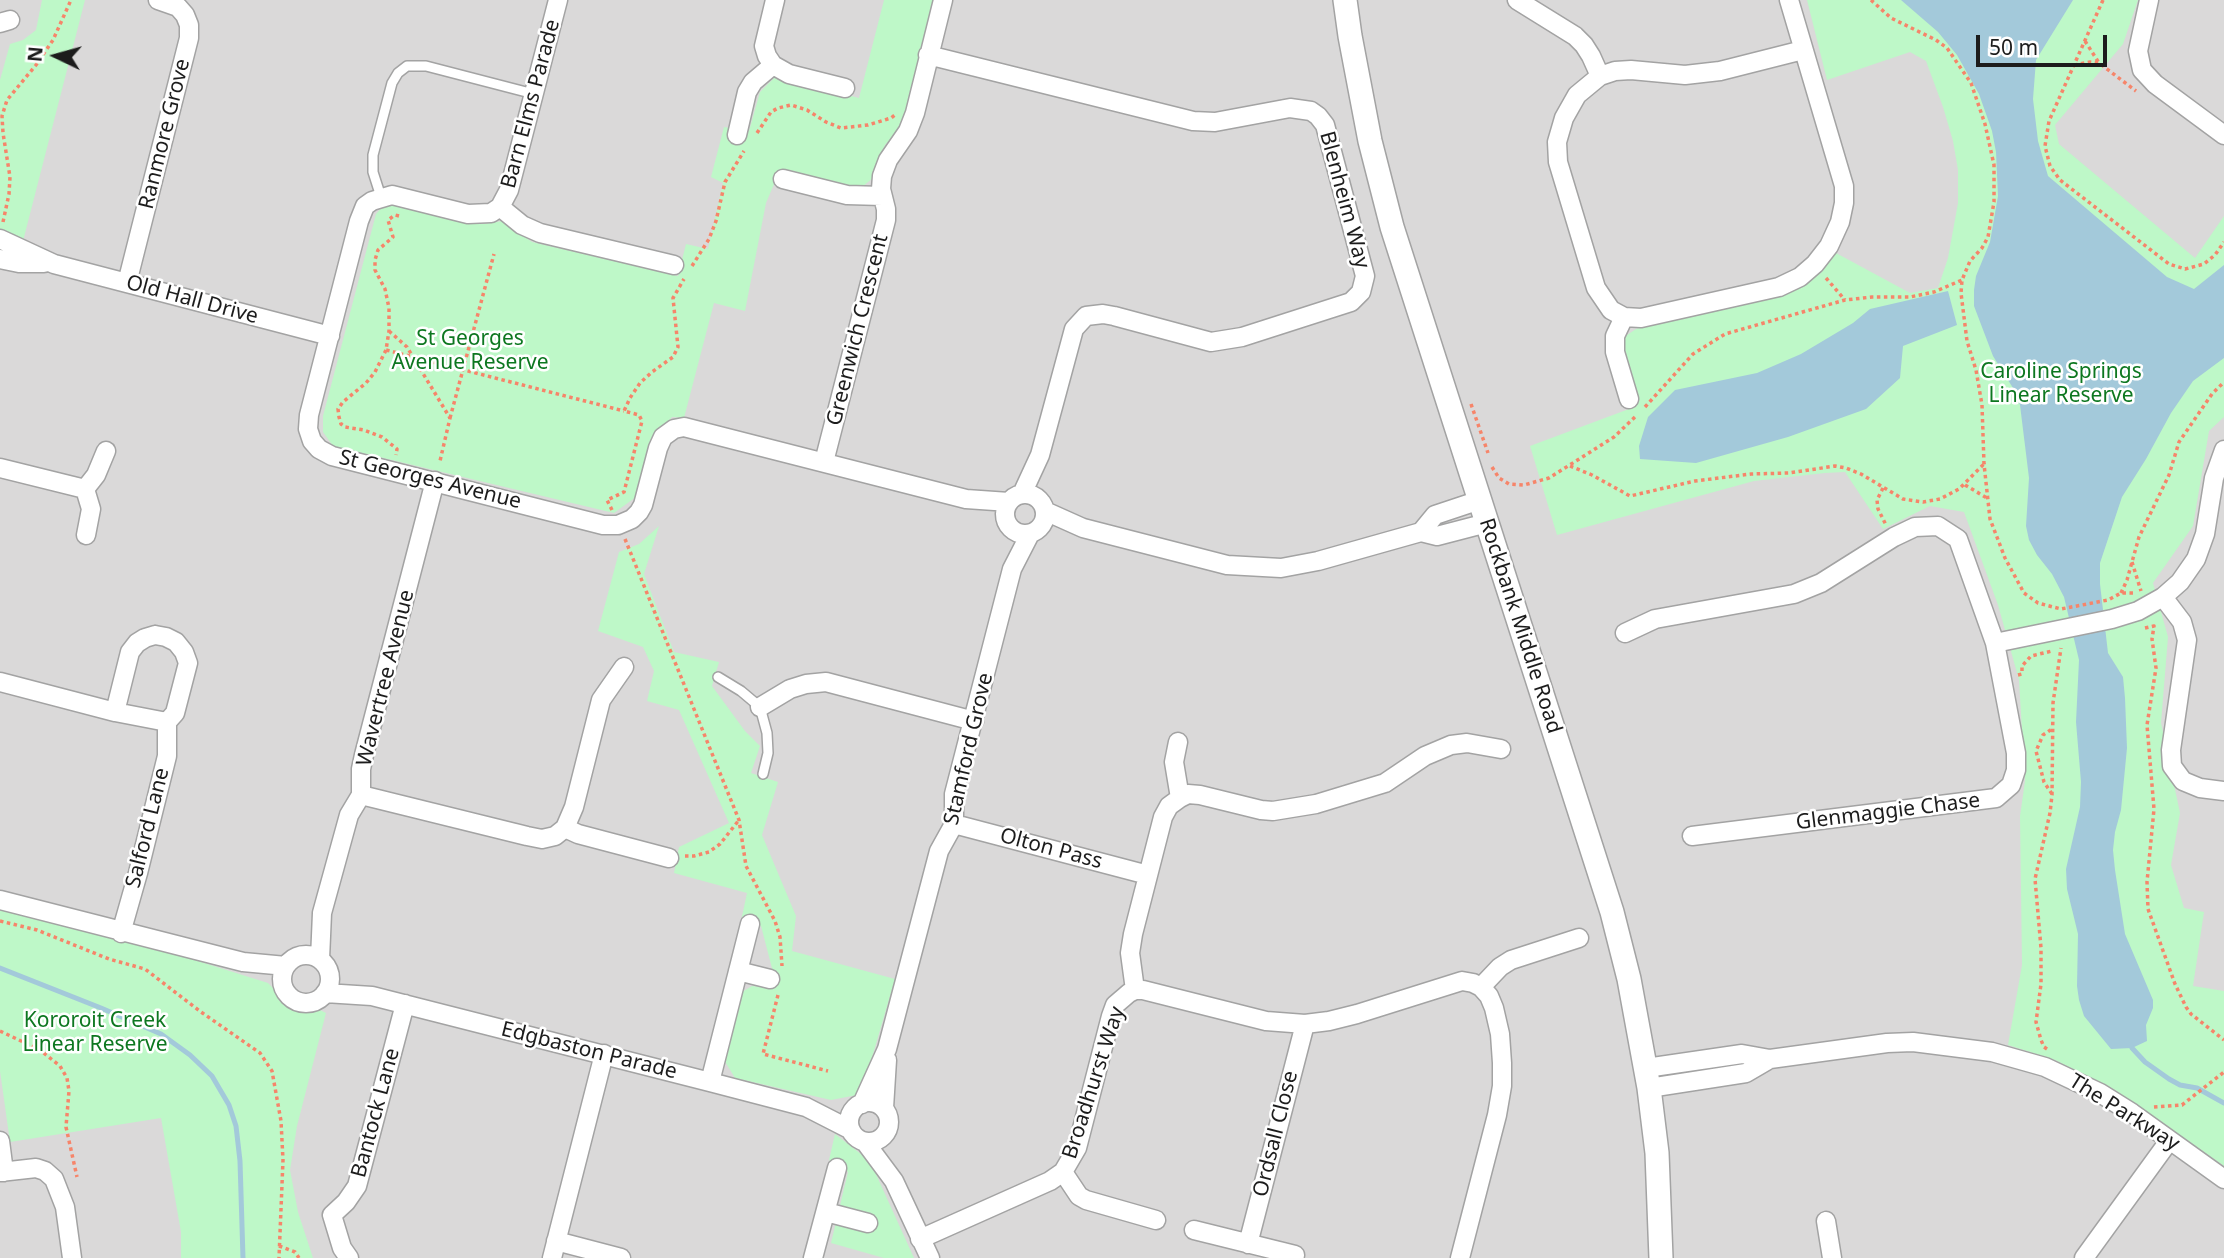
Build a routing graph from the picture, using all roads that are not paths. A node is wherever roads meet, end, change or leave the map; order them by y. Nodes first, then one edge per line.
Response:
1 (158, 0) edge
2 (558, 0) edge
3 (775, 0) edge
4 (943, 0) edge
5 (1345, 0) edge
6 (1517, 0) edge
7 (1789, 0) edge
8 (2149, 0) edge
9 (1803, 50) junction
10 (928, 55) junction
11 (773, 65) junction
12 (1600, 76) junction
13 (845, 88) dead end
14 (535, 94) junction
15 (737, 135) dead end
16 (2224, 135) edge
17 (782, 179) dead end
18 (882, 196) junction
19 (381, 197) junction
20 (500, 208) junction
21 (1, 230) edge
22 (0, 259) edge
23 (54, 264) junction
24 (674, 265) dead end
25 (127, 283) junction
26 (1624, 317) junction
27 (331, 336) junction
28 (1629, 399) dead end
29 (2224, 450) edge
30 (106, 451) dead end
31 (824, 462) junction
32 (0, 468) edge
33 (435, 481) junction
34 (85, 489) junction
35 (1480, 500) junction
36 (1025, 514) junction
37 (1487, 523) junction
38 (1421, 531) junction
39 (86, 535) dead end
40 (2163, 597) junction
41 (1625, 633) dead end
42 (1995, 643) junction
43 (624, 667) dead end
44 (718, 677) dead end
45 (0, 682) edge
46 (760, 708) junction
47 (115, 712) junction
48 (974, 721) junction
49 (167, 722) junction
50 (1178, 742) dead end
51 (1501, 749) dead end
52 (763, 774) dead end
53 (2224, 792) edge
54 (361, 794) junction
55 (1180, 797) junction
56 (954, 824) junction
57 (565, 828) junction
58 (1692, 836) dead end
59 (669, 858) road end
60 (1148, 875) junction
61 (0, 901) edge
62 (322, 913) junction
63 (750, 925) dead end
64 (121, 933) junction
65 (1579, 938) dead end
66 (325, 966) junction
67 (290, 968) junction
68 (738, 971) junction
69 (776, 981) road end
70 (1481, 987) junction
71 (1135, 990) junction
72 (326, 993) junction
73 (372, 996) junction
74 (405, 1004) junction
75 (1305, 1024) junction
76 (887, 1049) junction
77 (604, 1054) junction
78 (1648, 1078) junction
79 (710, 1082) junction
80 (859, 1106) junction
81 (806, 1107) junction
82 (884, 1108) junction
83 (851, 1130) junction
84 (886, 1133) junction
85 (0, 1141) edge
86 (2169, 1141) junction
87 (865, 1142) junction
88 (837, 1168) dead end
89 (2, 1172) edge
90 (1063, 1172) junction
91 (2224, 1180) edge
92 (894, 1181) junction
93 (825, 1212) junction
94 (1156, 1220) dead end
95 (1826, 1221) dead end
96 (869, 1223) dead end
97 (1195, 1230) dead end
98 (920, 1239) junction
99 (1248, 1244) junction
100 (554, 1250) edge
101 (1295, 1255) dead end
102 (72, 1258) edge
103 (349, 1258) edge
104 (621, 1258) edge
105 (813, 1258) edge
106 (930, 1258) edge
107 (1460, 1258) edge
108 (1661, 1258) edge
109 (1832, 1258) edge
110 (2084, 1258) edge

1 - 25 street, Ranmore Grove
2 - 14 street, Barn Elms Parade
3 - 11 street
4 - 10 street, Greenwich Crescent
5 - 35 street, Rockbank Middle Road
6 - 12 street
7 - 9 street
8 - 16 street
9 - 12 street
9 - 26 street
10 - 18 street, Greenwich Crescent
10 - 36 street, Blenheim Way
11 - 13 street
11 - 15 street
12 - 26 street
14 - 19 lane
14 - 20 street, Barn Elms Parade
17 - 18 street
18 - 31 street, Greenwich Crescent
19 - 20 street
19 - 27 street, St Georges Avenue
20 - 24 street
21 - 23 street, Old Hall Drive
22 - 23 street, Old Hall Drive
23 - 25 street, Old Hall Drive
25 - 27 street, Old Hall Drive
26 - 28 street
27 - 33 street, St Georges Avenue
29 - 40 street
30 - 34 street
31 - 33 street, St Georges Avenue
31 - 36 street
32 - 34 street
33 - 54 street, Wavertree Avenue
34 - 39 street
35 - 37 street, Rockbank Middle Road
35 - 38 street
36 - 38 street
36 - 48 street, Stamford Grove
37 - 38 street
37 - 78 street, Rockbank Middle Road
40 - 42 street
40 - 53 street
41 - 42 street, Glenmaggie Chase
42 - 58 street, Glenmaggie Chase
43 - 57 street
44 - 46 lane
45 - 47 street
46 - 48 street
46 - 52 lane
47 - 49 street
47 - 49 street
48 - 56 street, Stamford Grove
49 - 64 street, Salford Lane
50 - 55 street
51 - 55 street
54 - 57 street
54 - 62 street, Wavertree Avenue
55 - 60 street
56 - 60 street, Olton Pass
56 - 76 street, Stamford Grove
57 - 59 street
60 - 71 street
61 - 64 street
62 - 66 street, Wavertree Avenue
62 - 67 street, Wavertree Avenue
63 - 68 street
64 - 67 street
65 - 70 street
66 - 67 street
66 - 72 street
66 - 73 street, Edgbaston Parade
67 - 72 street
68 - 69 street
68 - 79 street
70 - 75 street, Broadhurst Way
70 - 107 street
71 - 75 street, Broadhurst Way
71 - 90 street, Broadhurst Way
72 - 73 street, Edgbaston Parade
73 - 74 street, Edgbaston Parade
74 - 77 street, Edgbaston Parade
74 - 103 street, Bantock Lane
75 - 99 street, Ordsall Close
76 - 80 street, Stamford Grove
76 - 82 street, Stamford Grove
77 - 79 street, Edgbaston Parade
77 - 100 street
78 - 86 street, The Parkway
78 - 108 street, Rockbank Middle Road
79 - 81 street, Edgbaston Parade
80 - 81 street, Edgbaston Parade
80 - 82 street
80 - 83 street
81 - 83 street, Edgbaston Parade
82 - 84 street
83 - 87 street
84 - 87 street
84 - 92 street
85 - 89 street
86 - 91 street, The Parkway
86 - 110 street
87 - 92 street
88 - 93 street
89 - 102 street
90 - 94 street
90 - 98 street, Broadhurst Way
92 - 98 street
93 - 96 street
93 - 105 street
95 - 109 street
97 - 99 street
98 - 106 street
99 - 101 street
100 - 104 street

